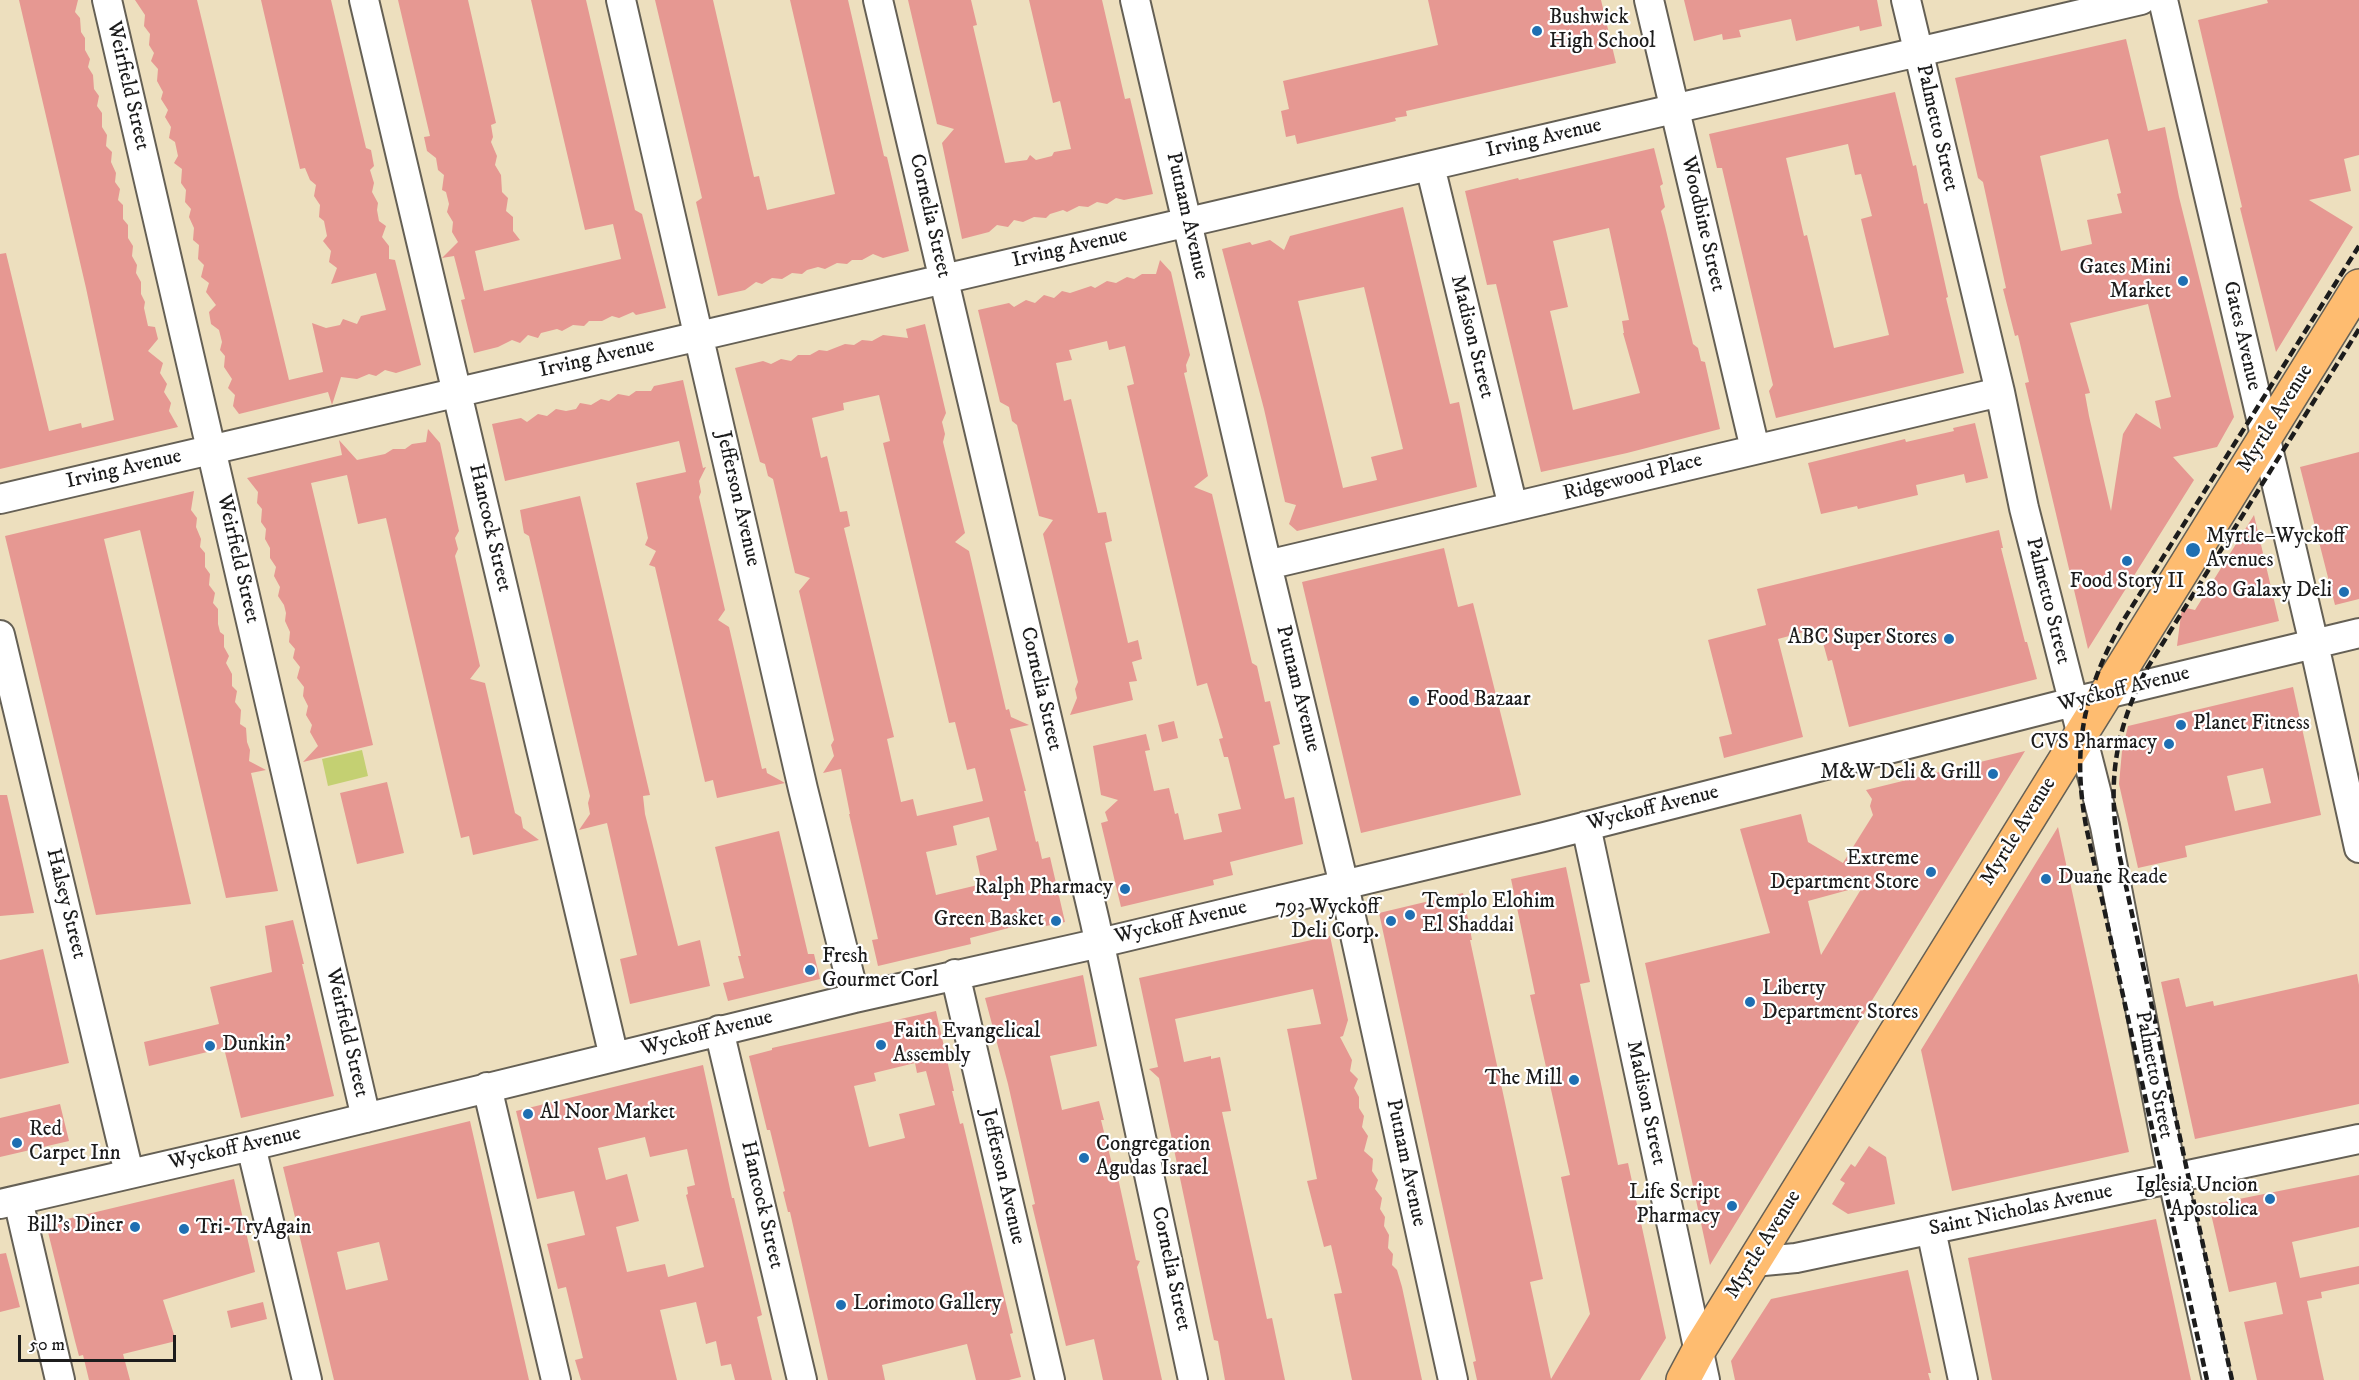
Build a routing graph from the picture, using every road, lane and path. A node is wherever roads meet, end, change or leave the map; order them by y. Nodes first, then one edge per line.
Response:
1 (107, 0) edge
2 (364, 0) edge
3 (621, 0) edge
4 (878, 0) edge
5 (1135, 0) edge
6 (1649, 0) edge
7 (1906, 0) edge
8 (2141, 0) edge
9 (2163, 0) edge
10 (1918, 52) junction
11 (1675, 109) junction
12 (1430, 166) junction
13 (1188, 222) junction
14 (944, 279) junction
15 (2359, 286) edge
16 (700, 335) junction
17 (456, 392) junction
18 (2000, 392) junction
19 (2264, 437) junction
20 (212, 449) junction
21 (1755, 449) junction
22 (0, 499) edge
23 (1513, 507) junction
24 (1267, 566) junction
25 (2359, 633) edge
26 (0, 635) edge
27 (2314, 644) junction
28 (2105, 694) junction
29 (2073, 702) junction
30 (2081, 734) junction
31 (1586, 826) junction
32 (2359, 848) edge
33 (1344, 885) junction
34 (1100, 943) junction
35 (954, 974) junction
36 (855, 998) junction
37 (719, 1030) junction
38 (614, 1057) junction
39 (487, 1087) junction
40 (366, 1118) junction
41 (2359, 1140) edge
42 (251, 1146) junction
43 (129, 1173) junction
44 (2174, 1180) junction
45 (9, 1202) edge
46 (1931, 1230) junction
47 (1753, 1262) junction
48 (1702, 1365) edge
49 (60, 1380) edge
50 (307, 1380) edge
51 (556, 1380) edge
52 (802, 1380) edge
53 (1050, 1380) edge
54 (1193, 1380) edge
55 (1453, 1380) edge
56 (1683, 1380) edge
57 (1963, 1380) edge
58 (2217, 1380) edge

1 - 20 street, Weirfield Street
2 - 17 street, Hancock Street
3 - 16 street, Jefferson Avenue
4 - 14 street, Cornelia Street
5 - 13 street, Putnam Avenue
6 - 11 street, Woodbine Street
7 - 10 street, Palmetto Street
8 - 10 street, Irving Avenue
9 - 19 street, Gates Avenue
10 - 11 street, Irving Avenue
10 - 18 street, Palmetto Street
11 - 12 street, Irving Avenue
11 - 21 street, Woodbine Street
12 - 13 street, Irving Avenue
12 - 23 street, Madison Street
13 - 14 street, Irving Avenue
13 - 24 street, Putnam Avenue
14 - 16 street, Irving Avenue
14 - 34 street, Cornelia Street
15 - 19 main road, Myrtle Avenue
16 - 17 street, Irving Avenue
16 - 36 street, Jefferson Avenue
17 - 20 street, Irving Avenue
17 - 38 street, Hancock Street
18 - 21 street, Ridgewood Place
18 - 29 street, Palmetto Street
19 - 27 street, Gates Avenue
19 - 28 main road, Myrtle Avenue
20 - 22 street, Irving Avenue
20 - 40 street, Weirfield Street
21 - 23 street, Ridgewood Place
23 - 24 street, Ridgewood Place
24 - 33 street, Putnam Avenue
25 - 27 street, Wyckoff Avenue
26 - 43 street, Halsey Street
27 - 28 street, Wyckoff Avenue
27 - 32 street, Gates Avenue
28 - 29 street, Wyckoff Avenue
28 - 30 main road, Myrtle Avenue
29 - 30 street, Palmetto Street
29 - 31 street, Wyckoff Avenue
30 - 44 street, Palmetto Street
30 - 47 main road, Myrtle Avenue
31 - 33 street, Wyckoff Avenue
31 - 48 street, Madison Street
33 - 34 street, Wyckoff Avenue
33 - 55 street, Putnam Avenue
34 - 35 street, Wyckoff Avenue
34 - 54 street, Cornelia Street
35 - 36 street, Wyckoff Avenue
35 - 53 street, Jefferson Avenue
36 - 37 street, Wyckoff Avenue
37 - 38 street, Wyckoff Avenue
37 - 52 street, Hancock Street
38 - 39 street, Wyckoff Avenue
39 - 40 street, Wyckoff Avenue
39 - 51 street
40 - 42 street, Wyckoff Avenue
41 - 44 street, Saint Nicholas Avenue
42 - 43 street, Wyckoff Avenue
42 - 50 street
43 - 45 street, Wyckoff Avenue
44 - 46 street, Saint Nicholas Avenue
44 - 58 street, Palmetto Street
45 - 49 street
46 - 47 street, Saint Nicholas Avenue
46 - 57 street
47 - 48 main road, Myrtle Avenue
48 - 56 main road, Myrtle Avenue

